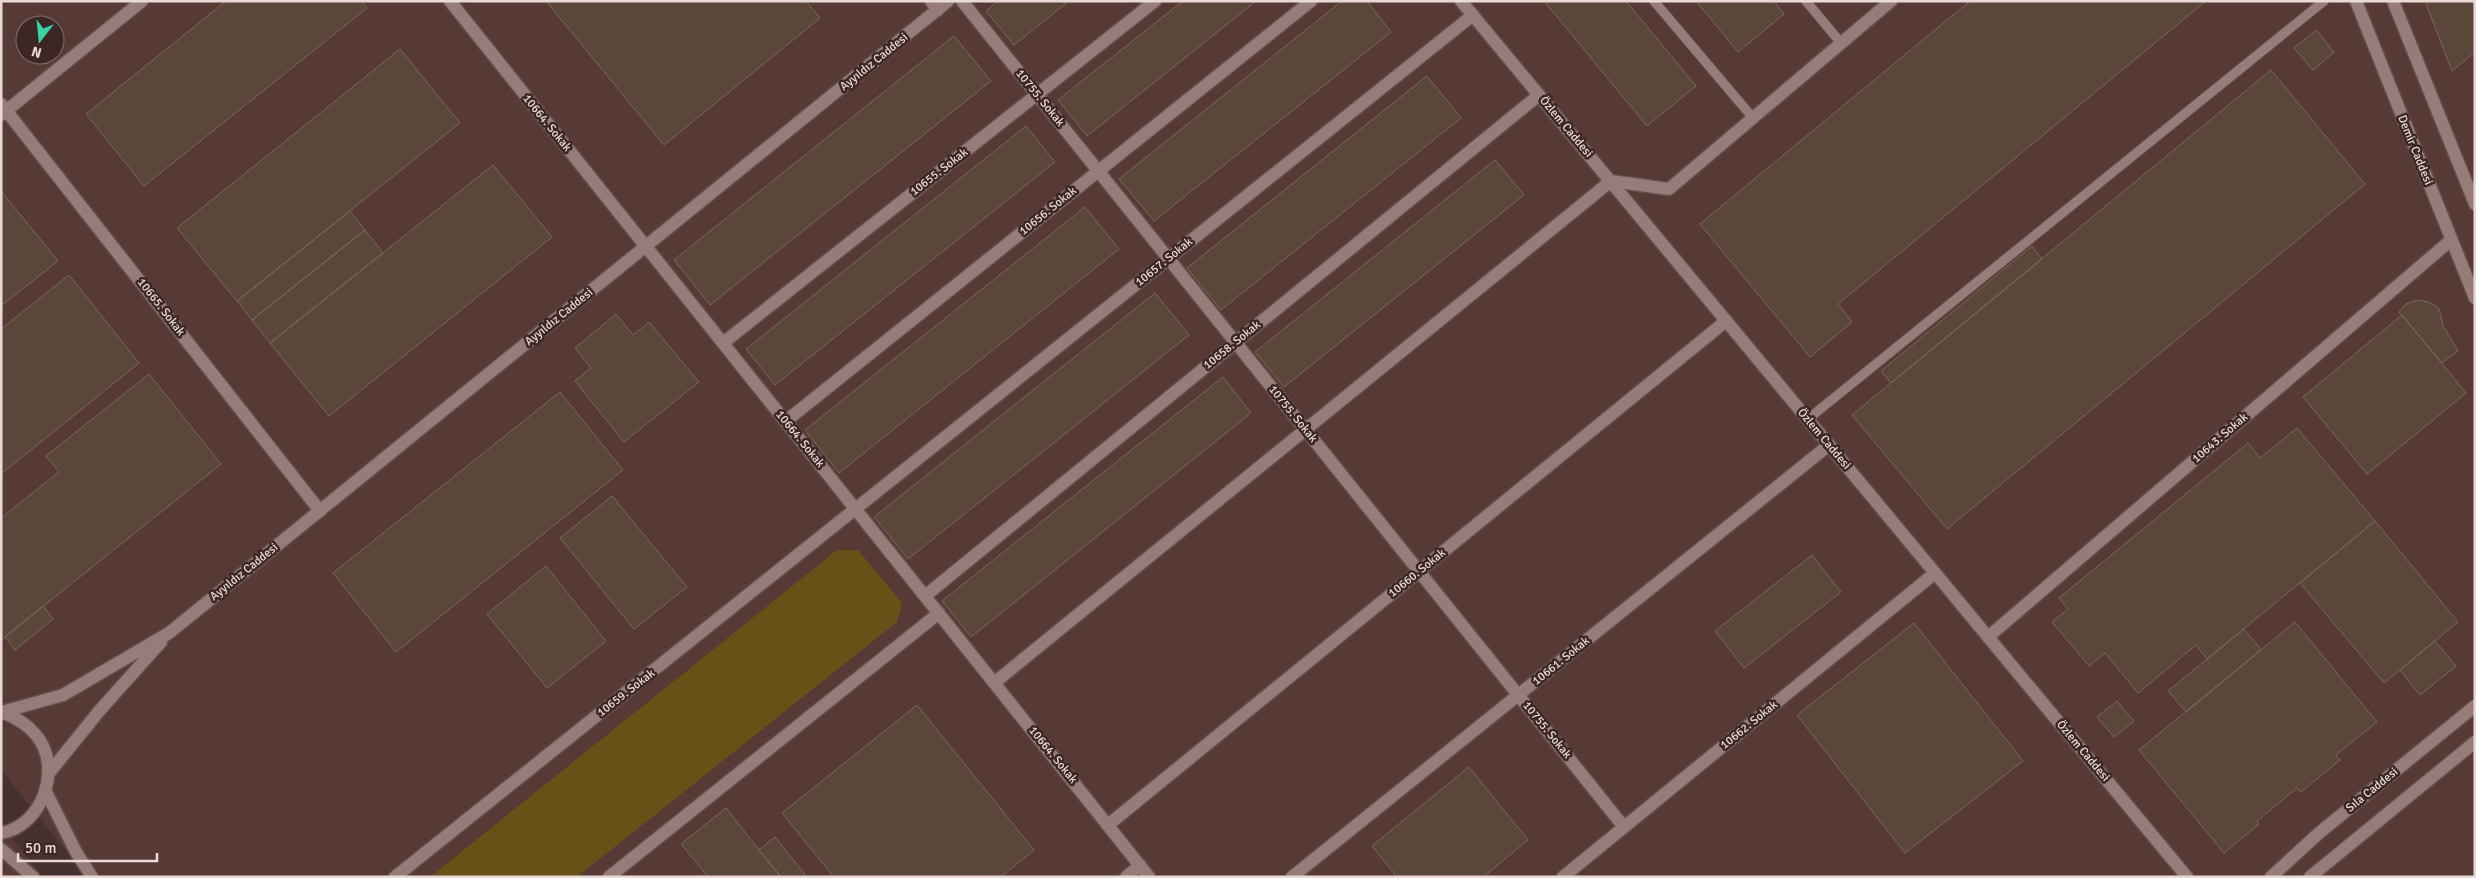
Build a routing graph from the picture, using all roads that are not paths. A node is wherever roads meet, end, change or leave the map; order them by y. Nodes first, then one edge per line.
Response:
1 (142, 1) edge
2 (450, 1) edge
3 (948, 1) edge
4 (962, 1) edge
5 (1156, 1) edge
6 (1311, 1) edge
7 (1461, 1) edge
8 (1654, 1) edge
9 (1806, 1) edge
10 (1891, 1) edge
11 (2324, 1) edge
12 (2356, 1) edge
13 (2393, 1) edge
14 (934, 6) edge
15 (1472, 15) junction
16 (1841, 43) junction
17 (1037, 95) junction
18 (1539, 95) junction
19 (3, 110) edge
20 (1753, 118) junction
21 (1098, 171) junction
22 (1611, 181) junction
23 (2475, 204) edge
24 (2451, 240) junction
25 (646, 246) junction
26 (1169, 259) junction
27 (2475, 298) edge
28 (1726, 321) junction
29 (723, 342) junction
30 (1236, 342) junction
31 (1808, 419) junction
32 (786, 422) junction
33 (1306, 429) junction
34 (1829, 445) junction
35 (856, 510) junction
36 (320, 511) junction
37 (1420, 571) junction
38 (1935, 573) junction
39 (925, 596) junction
40 (939, 613) junction
41 (169, 633) junction
42 (1988, 637) junction
43 (994, 683) junction
44 (1518, 694) junction
45 (2475, 706) edge
46 (1, 712) edge
47 (2475, 742) edge
48 (49, 773) junction
49 (46, 792) junction
50 (1108, 824) junction
51 (1624, 827) junction
52 (1, 833) edge
53 (1, 849) edge
54 (1140, 866) junction
55 (33, 877) edge
56 (92, 877) edge
57 (395, 877) edge
58 (609, 877) edge
59 (1126, 877) edge
60 (1149, 877) edge
61 (1292, 877) edge
62 (1563, 877) edge
63 (2187, 877) edge
64 (2271, 877) edge
65 (2310, 877) edge

1 - 19 street
2 - 25 street, 10664. Sokak
3 - 14 street, Ayyıldız Caddesi
4 - 17 street, 10755. Sokak
5 - 17 street, 10655. Sokak
6 - 21 street, 10656. Sokak
7 - 15 street, Özlem Caddesi
8 - 20 lane
9 - 16 lane
10 - 16 street
11 - 31 lane
12 - 24 street, Demir Caddesi
13 - 23 street
14 - 25 street, Ayyıldız Caddesi
15 - 18 street, Özlem Caddesi
15 - 26 street, 10657. Sokak
16 - 20 street
17 - 21 street, 10755. Sokak
17 - 29 street, 10655. Sokak
18 - 22 street, Özlem Caddesi
18 - 30 street, 10658. Sokak
19 - 36 street, 10665. Sokak
20 - 22 street
21 - 26 street, 10755. Sokak
21 - 32 street, 10656. Sokak
22 - 28 street, Özlem Caddesi
22 - 33 street
24 - 27 street, Demir Caddesi
24 - 42 street, 10643. Sokak
25 - 29 street, 10664. Sokak
25 - 36 street, Ayyıldız Caddesi
26 - 30 street, 10755. Sokak
26 - 35 street, 10657. Sokak
28 - 31 street, Özlem Caddesi
28 - 37 street, 10660. Sokak
29 - 32 street, 10664. Sokak
30 - 33 street, 10755. Sokak
30 - 39 street, 10658. Sokak
31 - 34 street, Özlem Caddesi
32 - 35 street, 10664. Sokak
33 - 37 street, 10755. Sokak
33 - 43 street
34 - 38 street, Özlem Caddesi
34 - 44 street, 10661. Sokak
35 - 39 street, 10664. Sokak
35 - 57 street, 10659. Sokak
36 - 41 street, Ayyıldız Caddesi
37 - 44 street, 10755. Sokak
37 - 50 street, 10660. Sokak
38 - 42 street, Özlem Caddesi
38 - 51 street, 10662. Sokak
39 - 40 street, 10664. Sokak
40 - 43 street, 10664. Sokak
40 - 58 street
41 - 46 street, Ayyıldız Caddesi
41 - 48 street, Ayyıldız Caddesi
42 - 63 street, Özlem Caddesi
43 - 50 street, 10664. Sokak
44 - 51 street, 10755. Sokak
44 - 61 street, 10661. Sokak
45 - 64 street, Sıla Caddesi
46 - 48 street
47 - 65 street
48 - 49 street
49 - 52 street
49 - 56 street
50 - 54 street, 10664. Sokak
51 - 62 street, 10662. Sokak
53 - 55 street
54 - 59 street
54 - 60 street, 10664. Sokak

